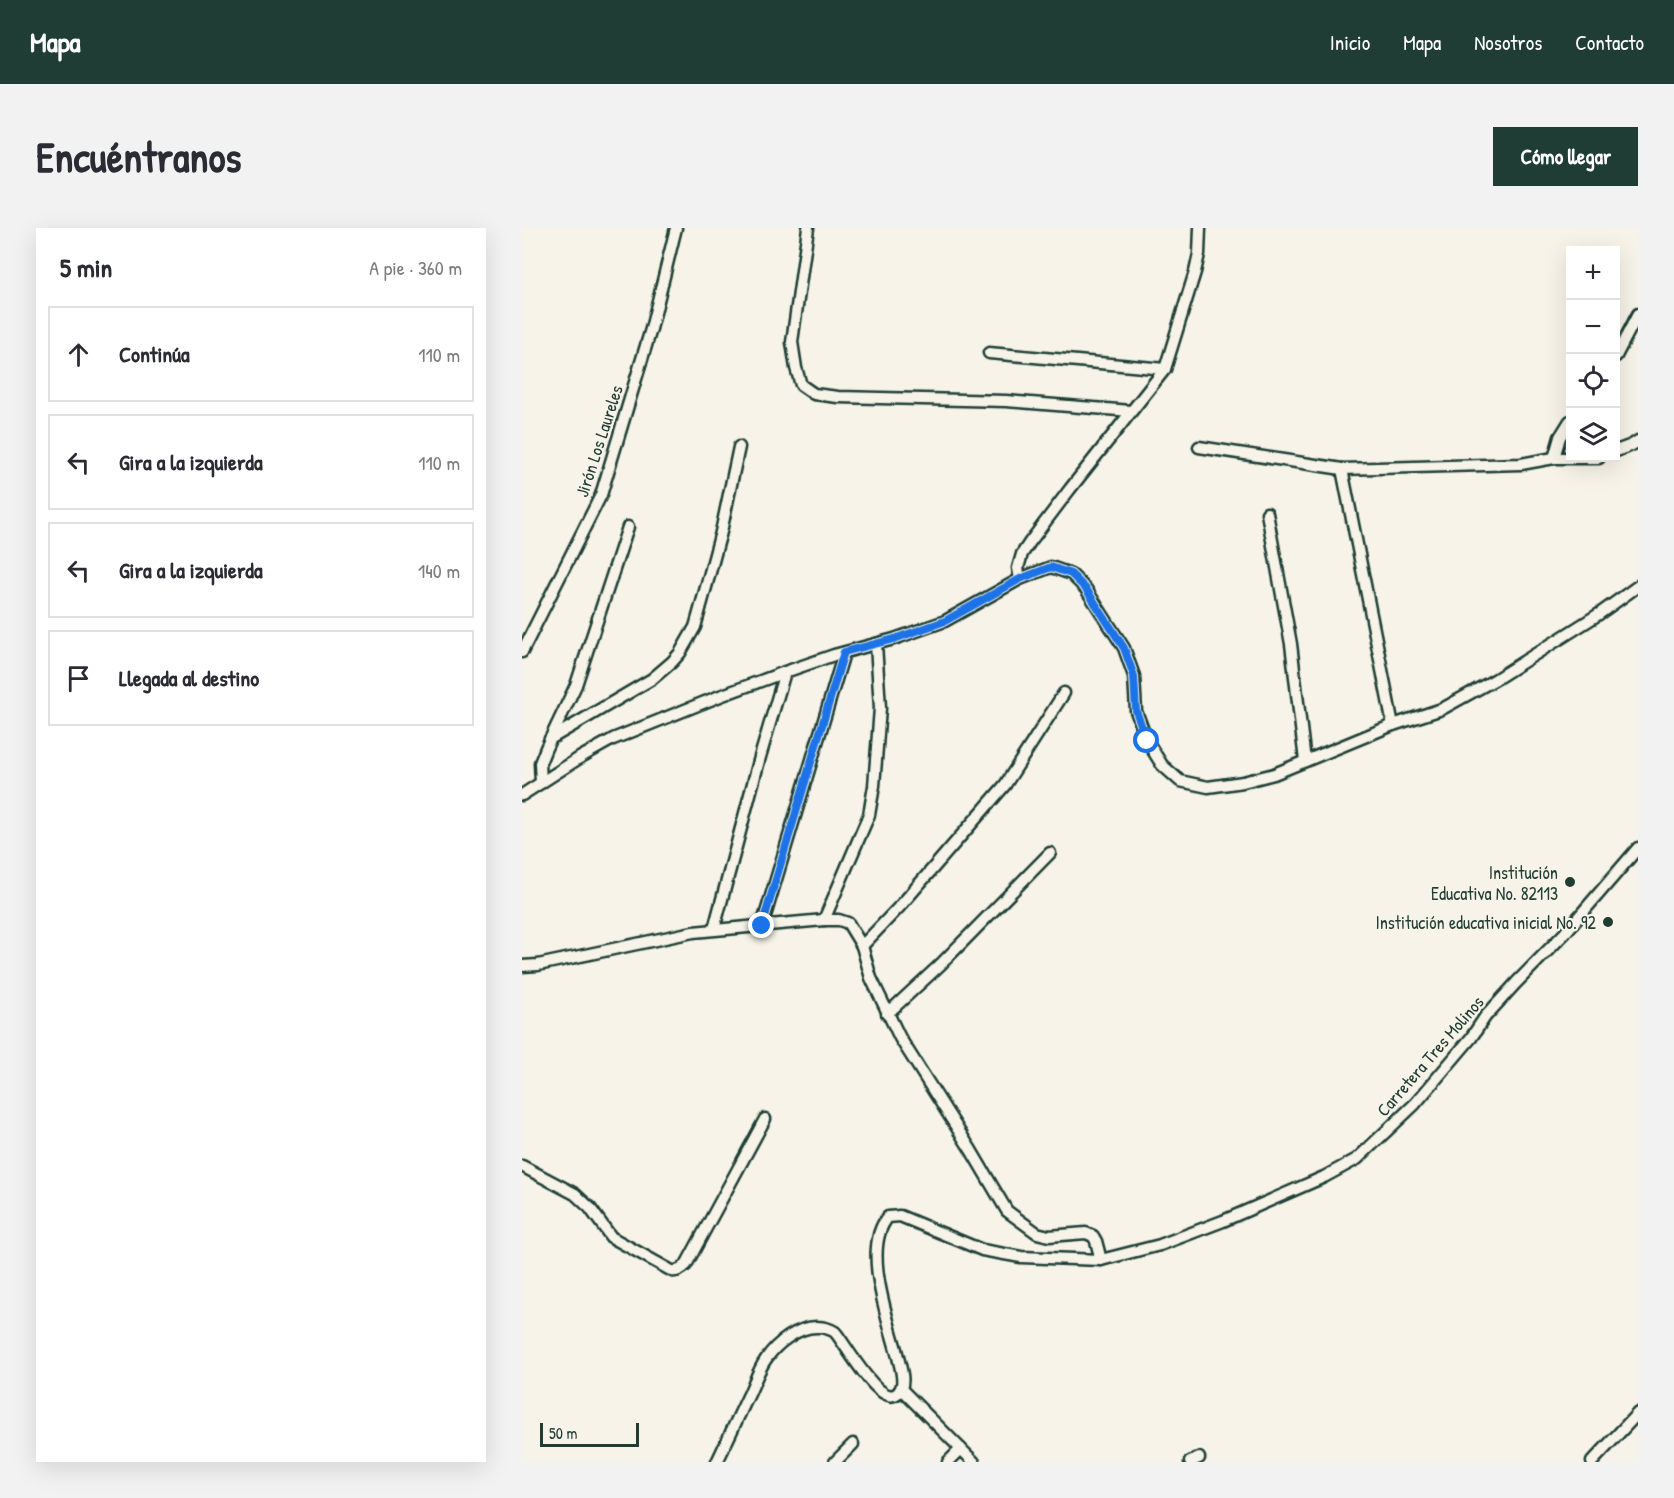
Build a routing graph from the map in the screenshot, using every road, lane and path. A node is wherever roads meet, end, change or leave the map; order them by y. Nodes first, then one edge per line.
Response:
1 (676, 228) edge
2 (808, 228) edge
3 (1200, 228) edge
4 (1638, 314) edge
5 (989, 353) dead end
6 (1617, 354) edge
7 (1165, 369) junction
8 (1131, 411) junction
9 (1566, 427) edge
10 (1638, 441) edge
11 (739, 447) dead end
12 (1198, 447) dead end
13 (1620, 450) edge
14 (1554, 458) junction
15 (1566, 458) edge
16 (1342, 469) junction
17 (1268, 513) dead end
18 (628, 527) dead end
19 (1020, 579) junction
20 (1638, 586) edge
21 (876, 644) junction
22 (522, 652) edge
23 (844, 652) junction
24 (784, 672) junction
25 (1064, 693) dead end
26 (1393, 725) junction
27 (550, 739) junction
28 (1305, 761) junction
29 (541, 783) junction
30 (522, 795) edge
31 (1638, 848) edge
32 (1050, 853) dead end
33 (824, 920) junction
34 (762, 926) junction
35 (714, 929) junction
36 (862, 946) junction
37 (522, 966) edge
38 (887, 1014) junction
39 (765, 1119) dead end
40 (522, 1166) edge
41 (1101, 1260) junction
42 (901, 1389) junction
43 (1638, 1413) edge
44 (853, 1444) dead end
45 (961, 1449) junction
46 (717, 1462) edge
47 (836, 1462) edge
48 (948, 1462) edge
49 (974, 1462) edge
50 (1592, 1462) edge

1 - 22 street, Jirón Los Laureles
2 - 8 street
3 - 7 street
4 - 6 street
5 - 7 street
7 - 8 street
8 - 19 street
9 - 14 street
10 - 13 street
11 - 27 street
12 - 16 street
14 - 15 street
14 - 16 street
16 - 26 street
17 - 28 street
18 - 27 street
19 - 21 street
19 - 28 street
20 - 26 street
21 - 23 street
21 - 33 street
23 - 24 street
23 - 34 street
24 - 29 street
24 - 35 street
25 - 36 street
26 - 28 street
27 - 29 street
29 - 30 street
31 - 41 street, Carretera Tres Molinos
32 - 38 street
33 - 34 street
33 - 36 street
34 - 35 street
35 - 37 street
36 - 38 street
38 - 41 street
39 - 40 street
41 - 42 street, Carretera Tres Molinos
42 - 45 street
42 - 46 street
43 - 50 street
44 - 47 street
45 - 48 street
45 - 49 street

